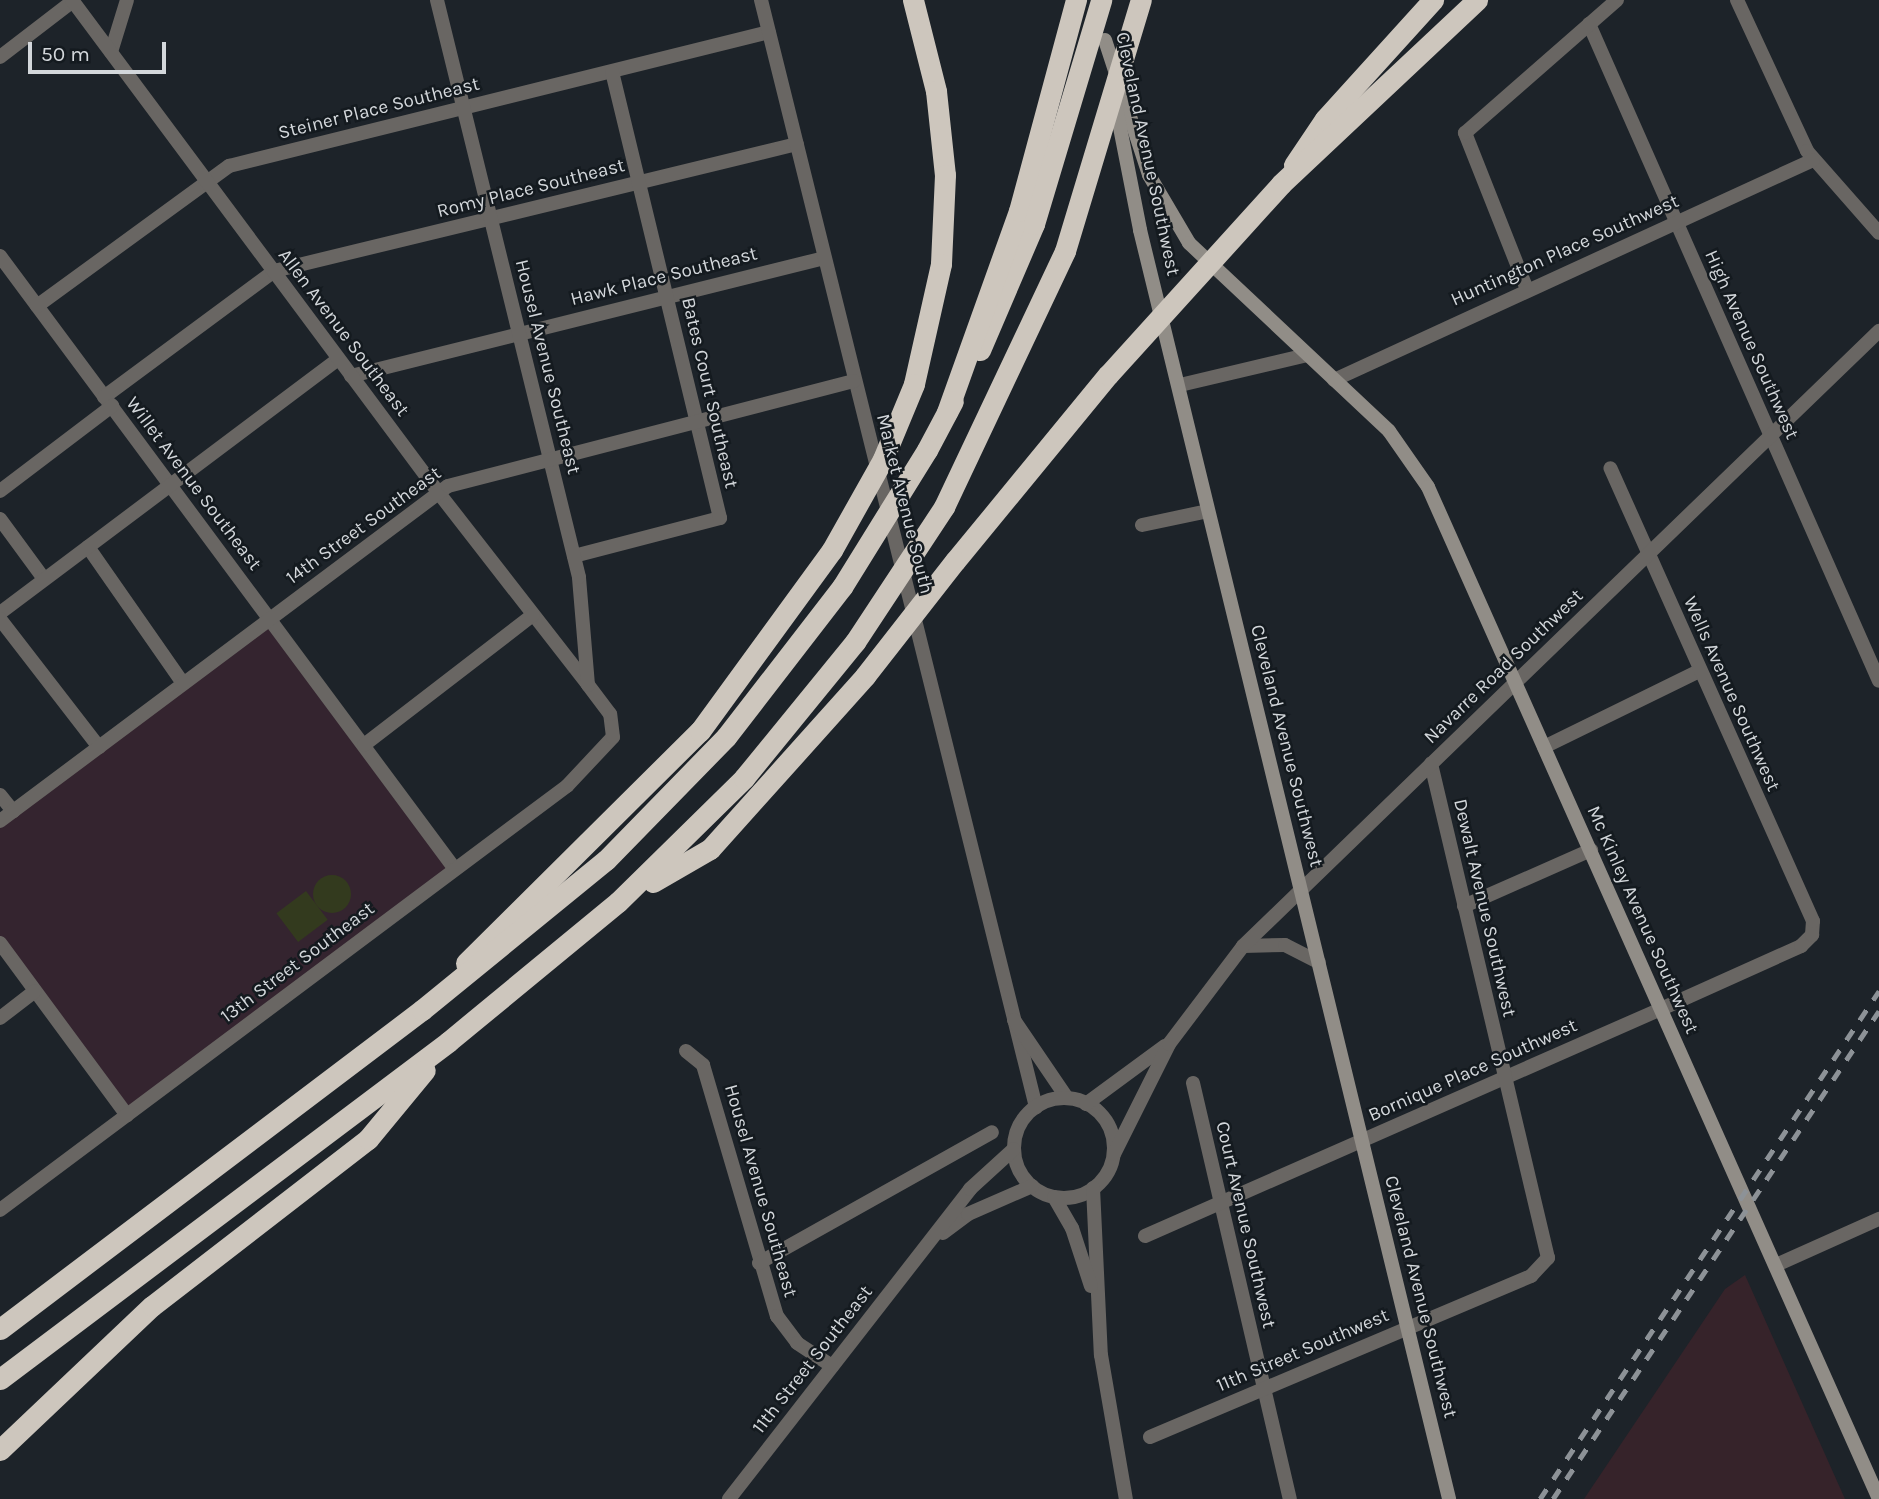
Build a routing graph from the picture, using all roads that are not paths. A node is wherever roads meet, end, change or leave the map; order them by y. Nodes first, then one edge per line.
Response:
1 (127, 0) edge
2 (437, 0) edge
3 (761, 0) edge
4 (913, 0) edge
5 (1076, 0) edge
6 (1094, 0) edge
7 (1101, 0) edge
8 (1141, 0) edge
9 (1433, 0) edge
10 (1478, 0) edge
11 (1617, 0) edge
12 (1737, 0) edge
13 (73, 1) edge
14 (1589, 24) junction
15 (769, 32) junction
16 (1105, 40) junction
17 (111, 52) junction
18 (0, 57) edge
19 (612, 72) junction
20 (464, 107) junction
21 (797, 144) junction
22 (1813, 160) junction
23 (206, 181) junction
24 (639, 183) junction
25 (1281, 184) junction
26 (1026, 217) junction
27 (491, 219) junction
28 (1675, 222) junction
29 (1879, 233) edge
30 (0, 256) edge
31 (824, 258) junction
32 (274, 271) junction
33 (1526, 287) junction
34 (666, 295) junction
35 (37, 306) junction
36 (1879, 331) edge
37 (519, 333) junction
38 (1307, 355) junction
39 (338, 359) junction
40 (351, 376) junction
41 (1335, 380) junction
42 (853, 381) junction
43 (1180, 385) junction
44 (108, 402) junction
45 (696, 420) junction
46 (1772, 436) junction
47 (548, 456) junction
48 (1610, 468) dead end
49 (170, 485) junction
50 (0, 491) edge
51 (438, 492) junction
52 (1208, 511) junction
53 (0, 519) edge
54 (1142, 525) dead end
55 (88, 547) junction
56 (1649, 555) junction
57 (574, 556) junction
58 (44, 579) junction
59 (0, 613) edge
60 (533, 615) junction
61 (0, 619) edge
62 (269, 619) junction
63 (1699, 671) junction
64 (1516, 680) junction
65 (1879, 681) edge
66 (183, 683) junction
67 (588, 685) junction
68 (364, 746) junction
69 (99, 747) junction
70 (1544, 747) junction
71 (1431, 764) junction
72 (0, 794) edge
73 (13, 811) junction
74 (0, 821) edge
75 (1591, 850) junction
76 (455, 869) junction
77 (1301, 890) junction
78 (618, 902) junction
79 (1464, 906) junction
80 (1811, 935) joint
81 (0, 943) edge
82 (1243, 946) junction
83 (1319, 962) junction
84 (35, 991) junction
85 (422, 1010) junction
86 (1661, 1010) junction
87 (1012, 1016) junction
88 (0, 1018) edge
89 (448, 1042) junction
90 (1169, 1044) junction
91 (687, 1051) dead end
92 (1505, 1078) junction
93 (1193, 1083) dead end
94 (1067, 1098) junction
95 (1086, 1104) junction
96 (1036, 1107) junction
97 (127, 1115) junction
98 (992, 1132) dead end
99 (1362, 1140) junction
100 (1014, 1149) junction
101 (1114, 1154) junction
102 (1032, 1186) junction
103 (1093, 1188) junction
104 (1054, 1197) junction
105 (1219, 1203) junction
106 (0, 1210) edge
107 (1879, 1219) edge
108 (1145, 1236) dead end
109 (928, 1244) junction
110 (759, 1263) junction
111 (1545, 1264) joint
112 (1776, 1265) junction
113 (1096, 1301) junction
114 (1408, 1328) junction
115 (0, 1329) edge
116 (832, 1366) junction
117 (0, 1380) edge
118 (1263, 1388) junction
119 (1150, 1437) dead end
120 (0, 1450) edge
121 (729, 1499) edge
122 (1126, 1499) edge
123 (1290, 1499) edge
124 (1449, 1499) edge
125 (1879, 1499) edge

1 - 17 street
2 - 20 street, Housel Avenue Southeast
3 - 15 street, Market Avenue South
4 - 85 highway, bridge
5 - 26 highway
6 - 16 main road, Cleveland Avenue Southwest
7 - 26 highway, bridge
8 - 78 highway, bridge
9 - 25 highway
10 - 25 highway
11 - 14 street
12 - 22 street
13 - 17 street, Allen Avenue Southeast
13 - 18 street
14 - 28 street, High Avenue Southwest
14 - 33 street
15 - 19 street, Steiner Place Southeast
15 - 21 street, Market Avenue South
16 - 38 main road, Mc Kinley Avenue Southwest
16 - 43 main road, Cleveland Avenue Southwest
17 - 23 street, Allen Avenue Southeast
19 - 20 street, Steiner Place Southeast
19 - 24 street, Bates Court Southeast
20 - 23 street, Steiner Place Southeast
20 - 27 street, Housel Avenue Southeast
21 - 24 street, Romy Place Southeast
21 - 31 street, Market Avenue South
22 - 28 street, Huntington Place Southwest
22 - 29 street
23 - 32 street, Allen Avenue Southeast
23 - 35 street, Steiner Place Southeast
24 - 27 street, Romy Place Southeast
24 - 34 street, Bates Court Southeast
25 - 78 highway, bridge
26 - 85 highway, bridge
27 - 32 street, Romy Place Southeast
27 - 37 street, Housel Avenue Southeast
28 - 33 street, Huntington Place Southwest
28 - 46 street, High Avenue Southwest
30 - 35 street, Willet Avenue Southeast
31 - 34 street, Hawk Place Southeast
31 - 42 street, Market Avenue South
32 - 39 street, Allen Avenue Southeast
32 - 44 street
33 - 41 street, Huntington Place Southwest
34 - 37 street, Hawk Place Southeast
34 - 45 street, Bates Court Southeast
35 - 44 street, Willet Avenue Southeast
36 - 46 street, Navarre Road Southwest
37 - 40 street, Hawk Place Southeast
37 - 47 street, Housel Avenue Southeast
38 - 41 main road, Mc Kinley Avenue Southwest
38 - 43 street
39 - 40 street, Allen Avenue Southeast
39 - 49 street
40 - 51 street, Allen Avenue Southeast
41 - 64 main road, Mc Kinley Avenue Southwest
42 - 45 street, 14th Street Southeast
42 - 87 street, Market Avenue South
43 - 52 main road, Cleveland Avenue Southwest
44 - 49 street, Willet Avenue Southeast
44 - 50 street
45 - 47 street, 14th Street Southeast
45 - 57 street, Bates Court Southeast
46 - 56 street, Navarre Road Southwest
46 - 65 street, High Avenue Southwest
47 - 51 street, 14th Street Southeast
47 - 57 street, Housel Avenue Southeast
48 - 56 street, Wells Avenue Southwest
49 - 55 street
49 - 62 street, Willet Avenue Southeast
51 - 60 street, Allen Avenue Southeast
51 - 62 street, 14th Street Southeast
52 - 54 street
52 - 77 main road, Cleveland Avenue Southwest
53 - 58 street
55 - 58 street
55 - 66 street
56 - 63 street, Wells Avenue Southwest
56 - 64 street, Navarre Road Southwest
57 - 67 street, Housel Avenue Southeast
58 - 59 street
60 - 67 street, Allen Avenue Southeast
60 - 68 street
61 - 69 street
62 - 66 street, 14th Street Southeast
62 - 68 street, Willet Avenue Southeast
63 - 70 street
63 - 80 street, Wells Avenue Southwest
64 - 70 main road, Mc Kinley Avenue Southwest
64 - 71 street, Navarre Road Southwest
66 - 69 street, 14th Street Southeast
67 - 76 street, 13th Street Southeast
68 - 76 street, Willet Avenue Southeast
69 - 73 street, 14th Street Southeast
70 - 75 main road, Mc Kinley Avenue Southwest
71 - 77 street, Navarre Road Southwest
71 - 79 street, Dewalt Avenue Southwest
72 - 73 street
73 - 74 street, 14th Street Southeast
75 - 79 street
75 - 86 main road, Mc Kinley Avenue Southwest
76 - 97 street, 13th Street Southeast
77 - 82 street, Navarre Road Southwest
77 - 83 main road, Cleveland Avenue Southwest
78 - 89 highway
79 - 92 street, Dewalt Avenue Southwest
80 - 86 street, Bornique Place Southwest
81 - 84 street
82 - 83 street
82 - 90 street, Navarre Road Southwest
83 - 99 main road, Cleveland Avenue Southwest
84 - 88 street
84 - 97 street
85 - 115 highway
86 - 92 street, Bornique Place Southwest
86 - 112 main road, Mc Kinley Avenue Southwest
87 - 94 street, Market Avenue South
87 - 96 street, Market Avenue South
89 - 117 highway
89 - 120 highway
90 - 95 street, Navarre Road Southwest
90 - 101 street, Navarre Road Southwest
91 - 110 street, Housel Avenue Southeast
92 - 99 street, Bornique Place Southwest
92 - 111 street, Dewalt Avenue Southwest
93 - 105 street, Court Avenue Southwest
94 - 95 street
94 - 96 street
95 - 101 street
96 - 100 street
97 - 106 street, 13th Street Southeast
98 - 110 street
99 - 105 street, Bornique Place Southwest
99 - 114 main road, Cleveland Avenue Southwest
100 - 102 street
100 - 109 street, 11th Street Southeast
101 - 103 street
102 - 104 street
102 - 109 street, 11th Street Southeast
103 - 104 street
103 - 113 street
104 - 113 street
105 - 108 street, Bornique Place Southwest
105 - 118 street, Court Avenue Southwest
107 - 112 street
109 - 116 street, 11th Street Southeast
110 - 116 street, Housel Avenue Southeast
111 - 114 street, 11th Street Southwest
112 - 125 main road, Mc Kinley Avenue Southwest
113 - 122 street
114 - 118 street, 11th Street Southwest
114 - 124 main road, Cleveland Avenue Southwest
116 - 121 street, 11th Street Southeast
118 - 119 street, 11th Street Southwest
118 - 123 street, Court Avenue Southwest

